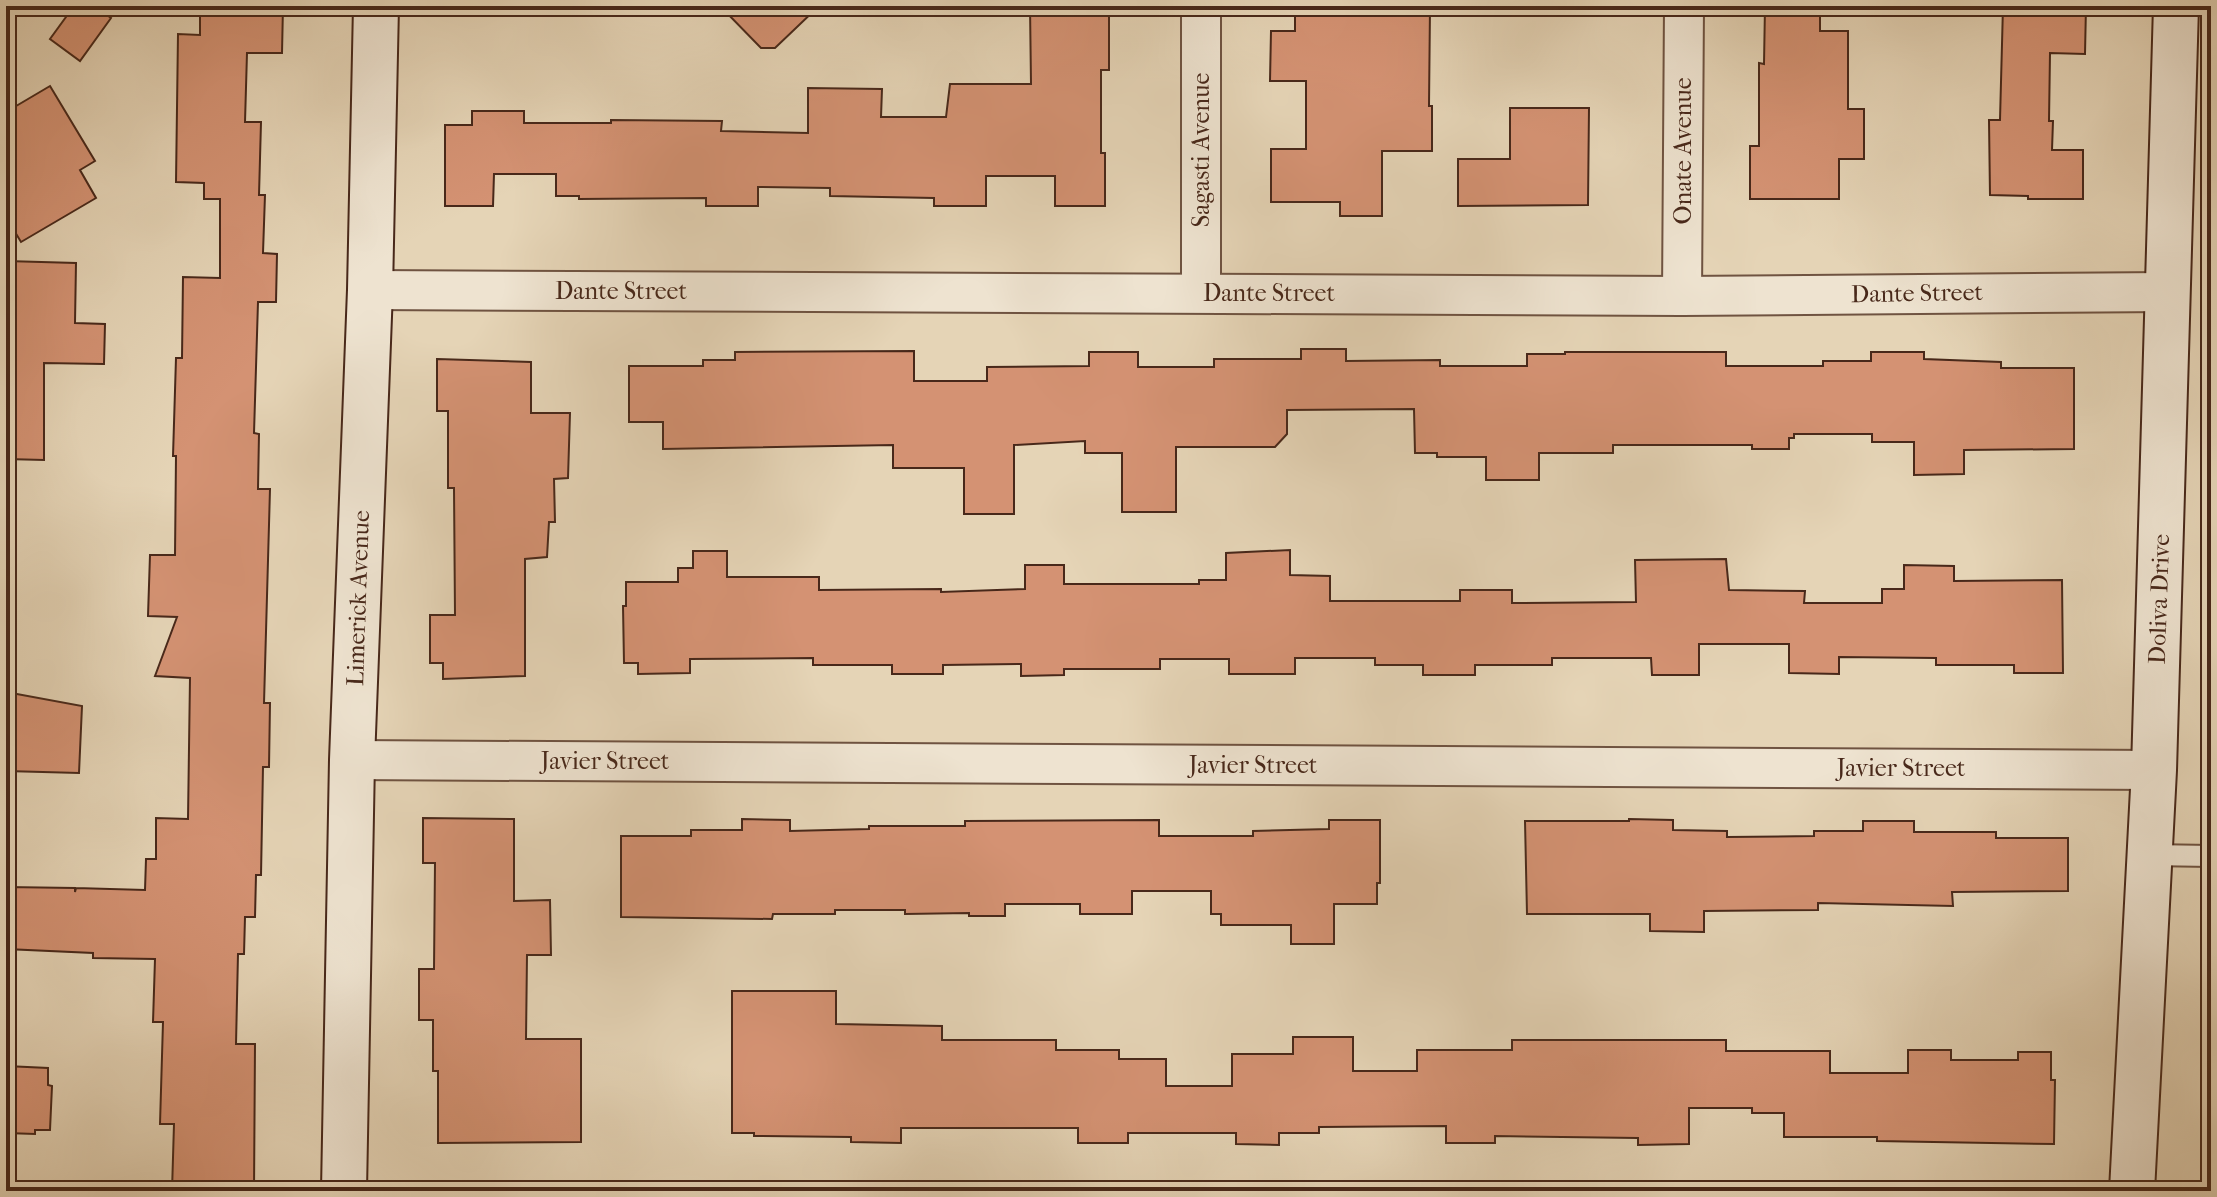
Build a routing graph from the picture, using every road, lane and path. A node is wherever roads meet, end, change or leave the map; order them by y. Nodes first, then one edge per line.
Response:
1 (376, 6) edge
2 (1201, 6) edge
3 (1684, 6) edge
4 (2176, 6) edge
5 (370, 290) junction
6 (2168, 292) junction
7 (1201, 293) junction
8 (1682, 296) junction
9 (352, 760) junction
10 (2154, 770) junction
11 (2150, 855) junction
12 (2211, 856) edge
13 (344, 1191) edge
14 (2132, 1191) edge

1 - 5 street, Limerick Avenue
2 - 7 street, Sagasti Avenue
3 - 8 street, Onate Avenue
4 - 6 street, Doliva Drive
5 - 7 street, Dante Street
5 - 9 street, Limerick Avenue
6 - 8 street, Dante Street
6 - 10 street, Doliva Drive
7 - 8 street, Dante Street
9 - 10 street, Javier Street
9 - 13 street, Limerick Avenue
10 - 11 street, Doliva Drive
11 - 12 lane
11 - 14 street, Doliva Drive

